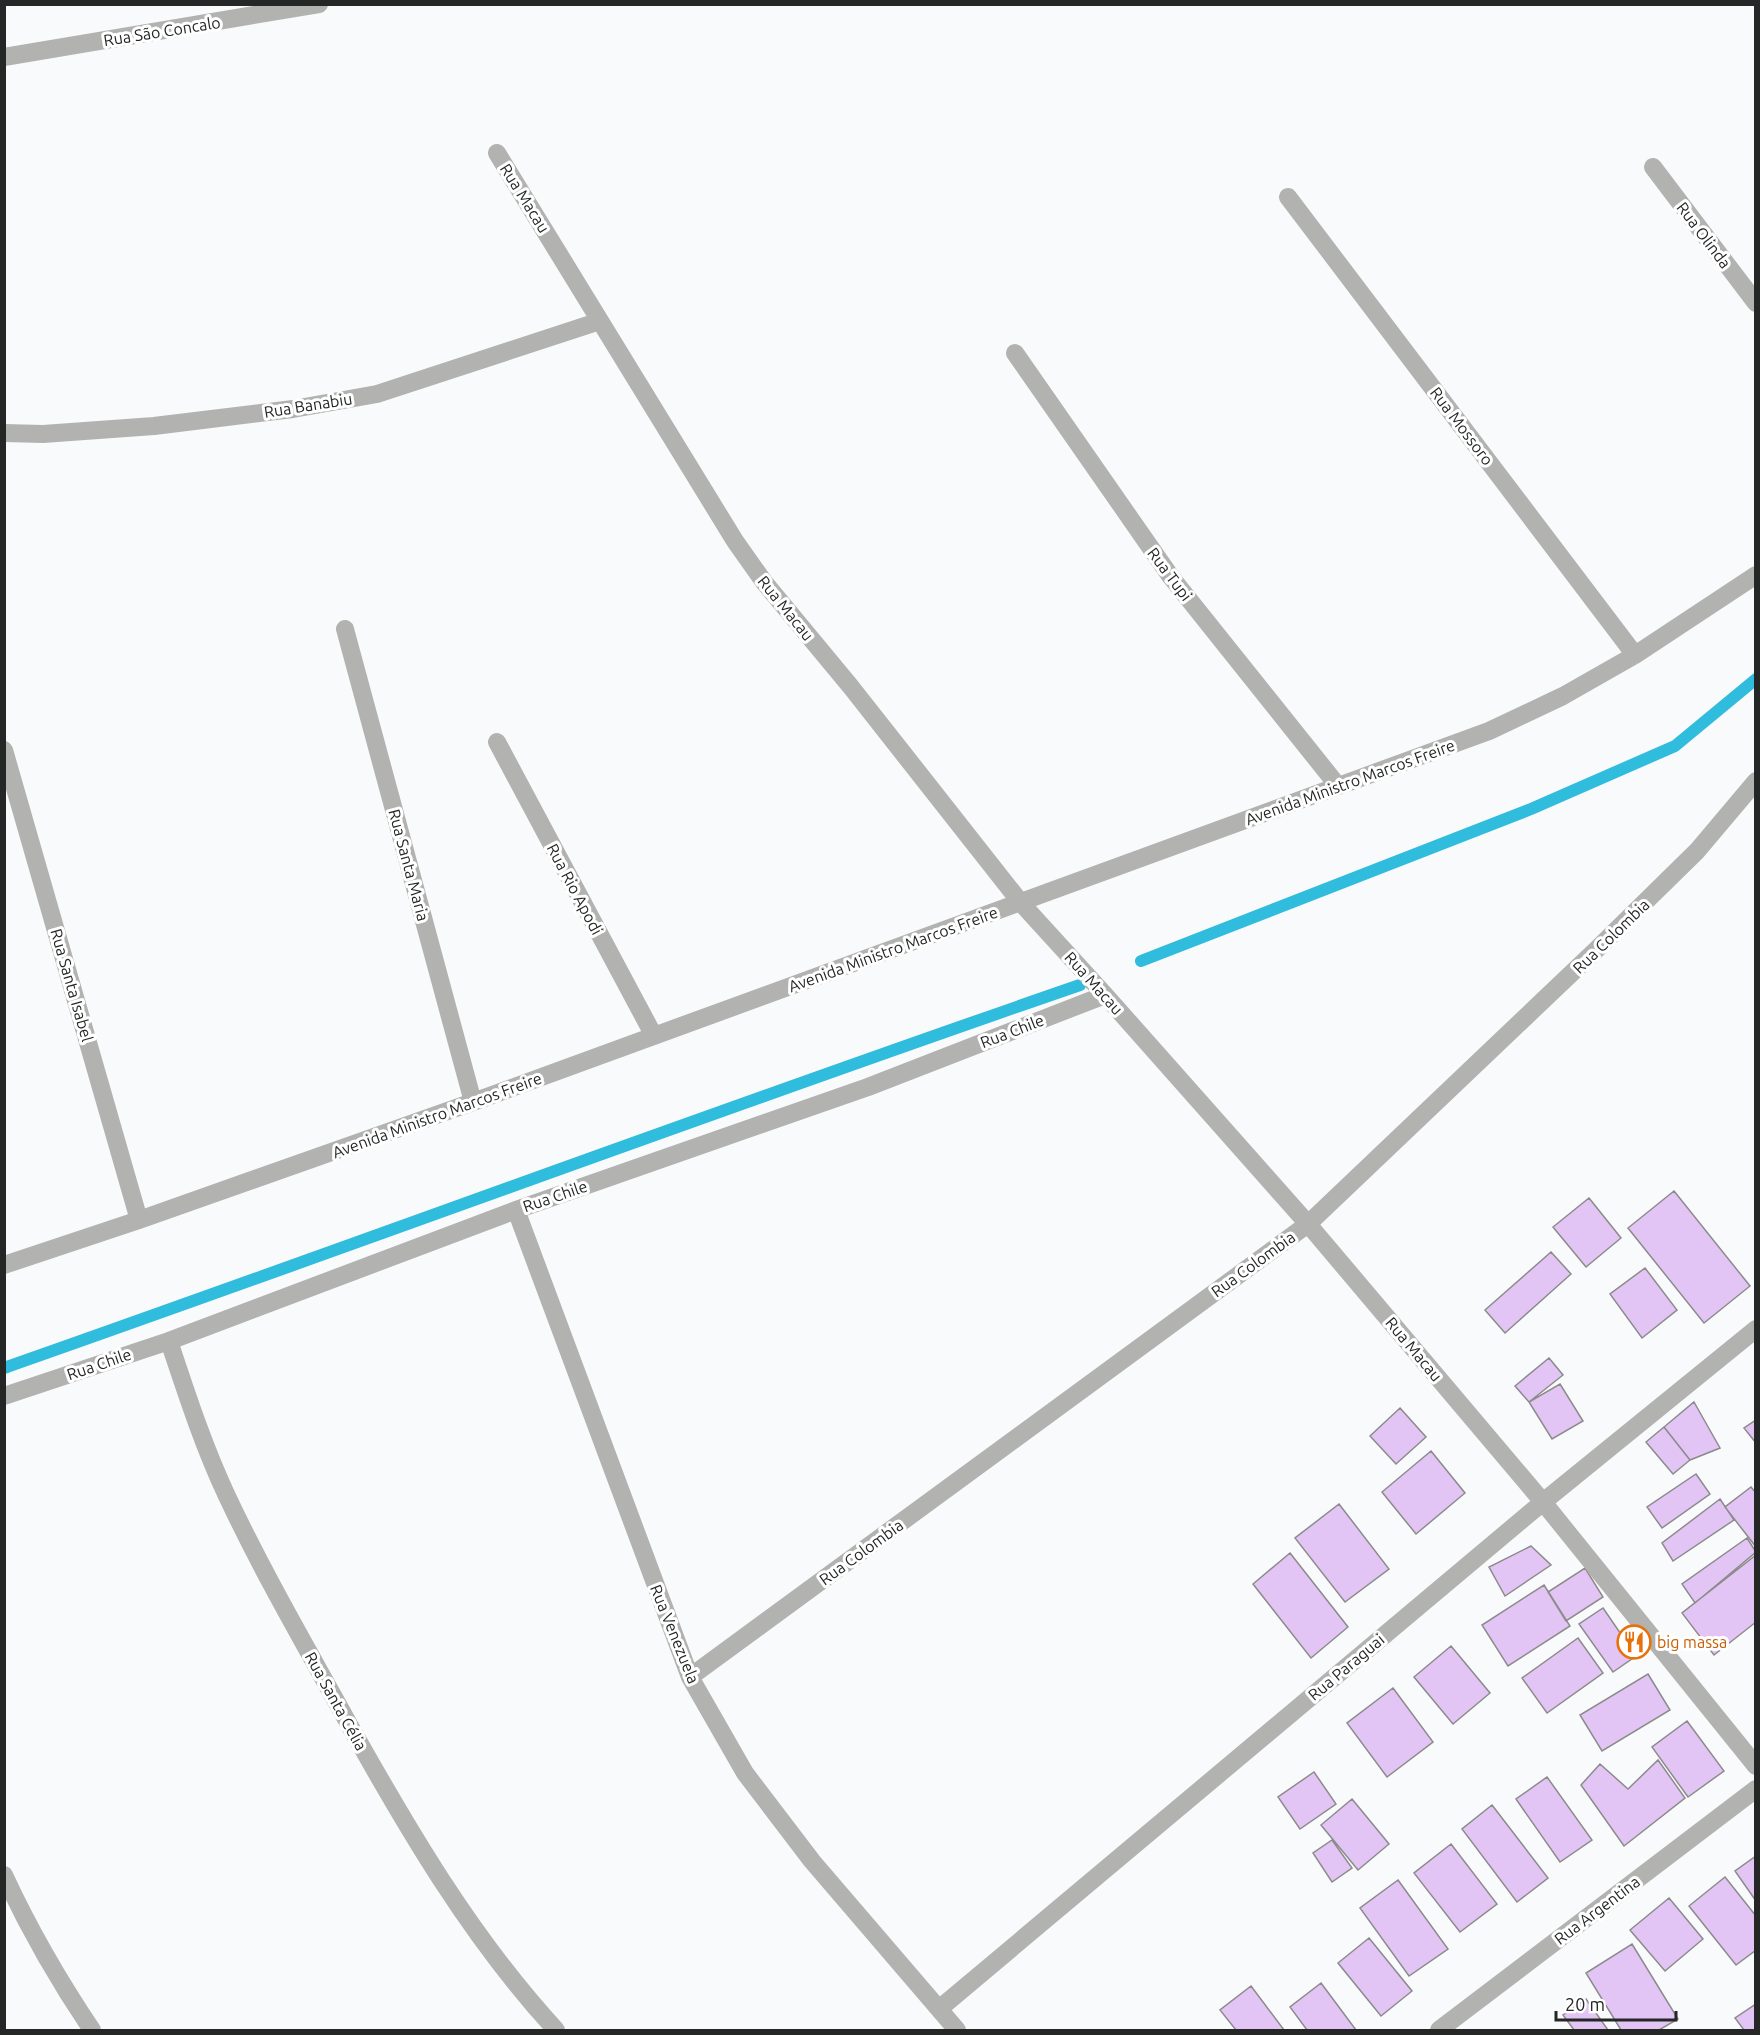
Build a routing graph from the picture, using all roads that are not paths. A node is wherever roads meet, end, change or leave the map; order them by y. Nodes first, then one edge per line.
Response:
1 (319, 4) edge
2 (4, 57) edge
3 (497, 153) dead end
4 (1653, 167) dead end
5 (1288, 197) dead end
6 (1755, 303) edge
7 (600, 321) junction
8 (1015, 353) dead end
9 (4, 433) edge
10 (1755, 575) edge
11 (345, 628) dead end
12 (1635, 655) junction
13 (496, 742) dead end
14 (4, 750) edge
15 (1755, 781) edge
16 (1338, 786) junction
17 (1021, 903) junction
18 (1105, 995) junction
19 (654, 1036) junction
20 (473, 1102) junction
21 (516, 1210) junction
22 (139, 1220) junction
23 (1308, 1224) junction
24 (4, 1265) edge
25 (1755, 1329) edge
26 (169, 1341) junction
27 (4, 1396) edge
28 (1543, 1502) junction
29 (690, 1677) junction
30 (1755, 1766) edge
31 (1755, 1788) edge
32 (4, 1875) edge
33 (939, 2009) junction
34 (92, 2031) edge
35 (556, 2031) edge
36 (957, 2031) edge
37 (1439, 2031) edge

1 - 2 street, Rua São Concalo
3 - 7 street, Rua Macau
4 - 6 street, Rua Olinda
5 - 12 street, Rua Mossoro
7 - 9 street, Rua Banabiu
7 - 17 street, Rua Macau
8 - 16 street, Rua Tupi
10 - 12 street, Avenida Ministro Marcos Freire
11 - 20 street, Rua Santa Maria
12 - 16 street, Avenida Ministro Marcos Freire
13 - 19 street, Rua Rio Apodi
14 - 22 street, Rua Santa Isabel
15 - 23 street, Rua Colombia
16 - 17 street, Avenida Ministro Marcos Freire
17 - 18 street, Rua Macau
17 - 19 street, Avenida Ministro Marcos Freire
18 - 21 street, Rua Chile
18 - 23 street, Rua Macau
19 - 20 street, Avenida Ministro Marcos Freire
20 - 22 street, Avenida Ministro Marcos Freire
21 - 26 street, Rua Chile
21 - 29 street, Rua Venezuela
22 - 24 street, Avenida Ministro Marcos Freire
23 - 28 street, Rua Macau
23 - 29 street, Rua Colombia
25 - 28 street, Rua Paraguai
26 - 27 street, Rua Chile
26 - 35 street, Rua Santa Célia
28 - 30 street, Rua Macau
28 - 33 street, Rua Paraguai
29 - 33 street, Rua Venezuela
31 - 37 street, Rua Argentina
32 - 34 street
33 - 36 street, Rua Venezuela

